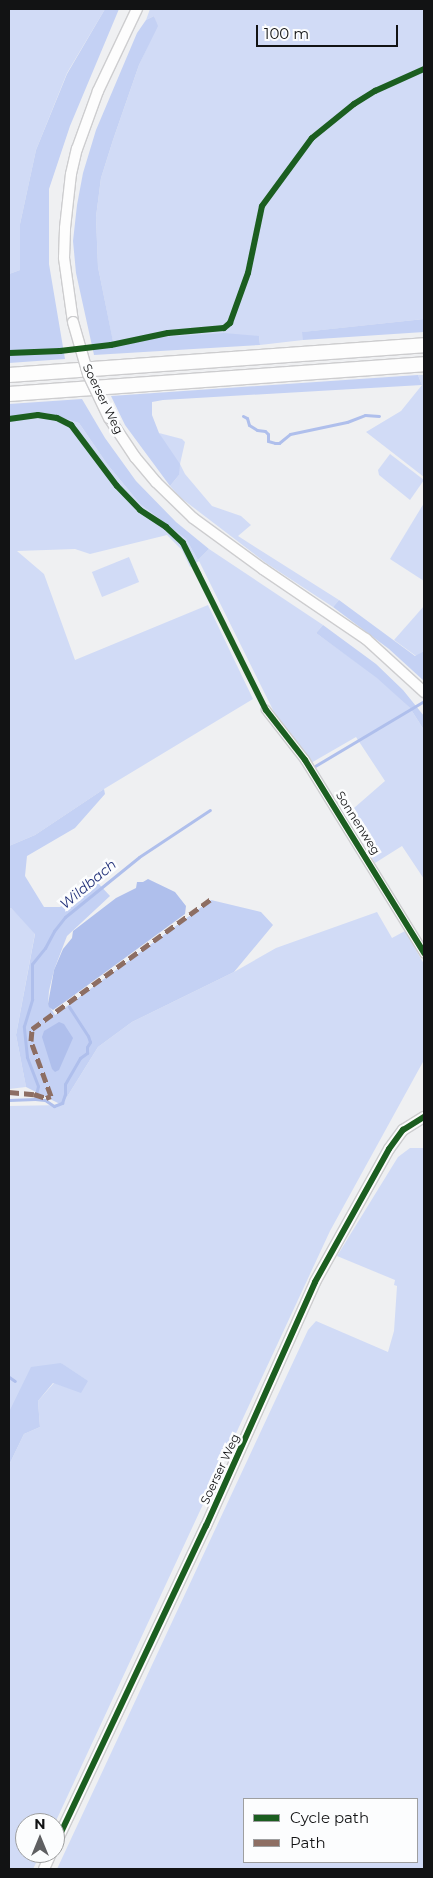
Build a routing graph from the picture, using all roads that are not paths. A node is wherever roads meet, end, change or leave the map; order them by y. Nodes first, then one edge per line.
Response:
1 (137, 9) edge
2 (424, 345) edge
3 (424, 364) edge
4 (9, 375) edge
5 (9, 394) edge
6 (423, 690) edge
7 (266, 710) dead end
8 (424, 953) edge
9 (424, 1116) edge
10 (65, 1824) edge

1 - 6 main road, Soerser Weg, bridge
2 - 4 highway
3 - 5 highway
7 - 8 street, Sonnenweg
9 - 10 main road, Soerser Weg

